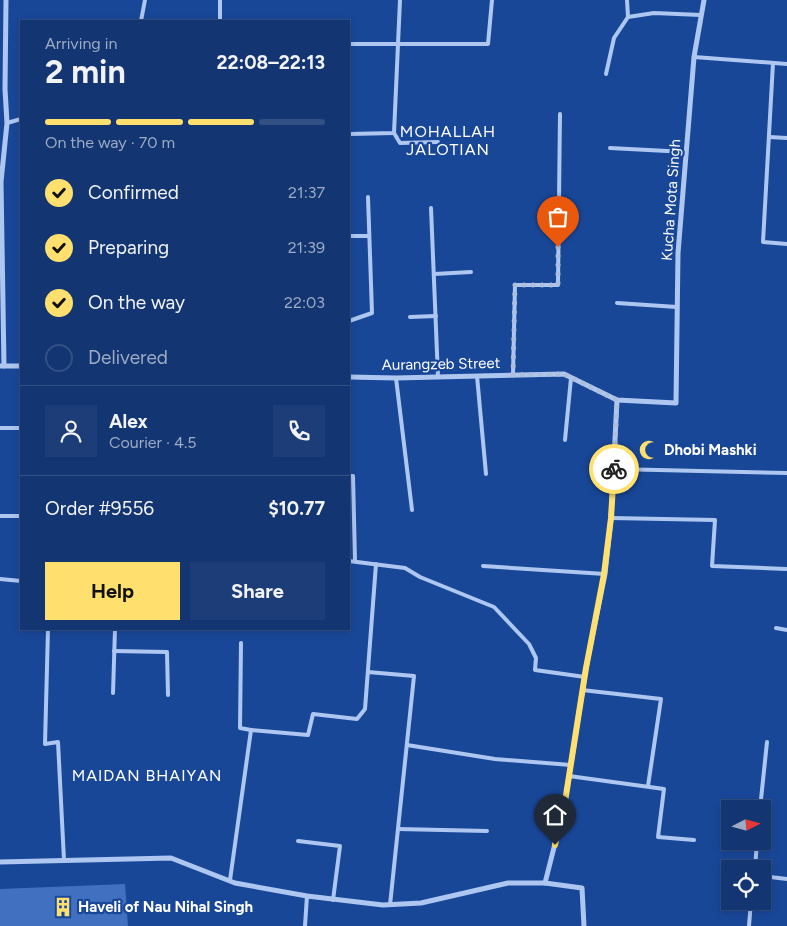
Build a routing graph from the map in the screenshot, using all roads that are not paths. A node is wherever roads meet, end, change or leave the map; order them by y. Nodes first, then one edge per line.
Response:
1 (6, 0) edge
2 (144, 0) edge
3 (220, 0) edge
4 (400, 0) edge
5 (492, 0) edge
6 (627, 0) edge
7 (704, 0) edge
8 (702, 14) junction
9 (628, 17) junction
10 (141, 20) edge
11 (220, 20) edge
12 (350, 44) edge
13 (397, 44) junction
14 (694, 57) junction
15 (773, 63) junction
16 (787, 64) edge
17 (606, 74) dead end
18 (0, 113) edge
19 (7, 113) junction
20 (560, 114) dead end
21 (20, 119) edge
22 (7, 122) junction
23 (394, 133) junction
24 (350, 134) edge
25 (769, 137) junction
26 (787, 138) edge
27 (438, 142) dead end
28 (610, 148) dead end
29 (686, 152) junction
30 (0, 182) edge
31 (368, 197) dead end
32 (431, 208) dead end
33 (350, 236) edge
34 (369, 236) junction
35 (787, 244) edge
36 (471, 272) dead end
37 (434, 274) junction
38 (617, 303) dead end
39 (678, 307) junction
40 (436, 316) junction
41 (410, 317) dead end
42 (350, 321) edge
43 (2, 366) edge
44 (20, 366) edge
45 (513, 375) junction
46 (477, 376) junction
47 (350, 377) edge
48 (438, 377) junction
49 (396, 378) junction
50 (571, 378) junction
51 (617, 400) junction
52 (0, 428) edge
53 (20, 428) edge
54 (565, 440) dead end
55 (614, 469) junction
56 (787, 473) edge
57 (486, 474) dead end
58 (350, 476) edge
59 (412, 510) dead end
60 (0, 516) edge
61 (20, 516) edge
62 (611, 518) junction
63 (350, 561) edge
64 (356, 561) junction
65 (376, 564) junction
66 (484, 566) dead end
67 (786, 569) dead end
68 (604, 574) junction
69 (0, 579) edge
70 (20, 581) edge
71 (776, 628) dead end
72 (48, 630) edge
73 (115, 630) edge
74 (787, 630) edge
75 (241, 644) dead end
76 (114, 651) junction
77 (368, 672) junction
78 (585, 677) junction
79 (582, 690) junction
80 (113, 693) dead end
81 (168, 695) dead end
82 (251, 730) junction
83 (767, 742) dead end
84 (407, 745) junction
85 (570, 765) junction
86 (569, 776) junction
87 (648, 786) junction
88 (761, 800) edge
89 (398, 829) junction
90 (487, 831) dead end
91 (694, 840) dead end
92 (298, 841) dead end
93 (64, 860) junction
94 (0, 862) edge
95 (771, 877) edge
96 (787, 879) edge
97 (230, 880) junction
98 (545, 883) junction
99 (306, 896) junction
100 (333, 900) junction
101 (390, 905) junction
102 (750, 910) edge
103 (305, 926) edge
104 (584, 926) edge
105 (749, 926) edge

1 - 19 street
2 - 10 lane
3 - 11 lane
4 - 13 lane
5 - 13 lane
6 - 9 lane
7 - 8 street, Kucha Mota Singh
8 - 9 lane
8 - 14 street, Kucha Mota Singh
9 - 17 lane
12 - 13 lane
13 - 23 lane
14 - 15 lane
14 - 29 street, Kucha Mota Singh
15 - 16 lane
15 - 25 lane
18 - 19 lane
19 - 22 street
20 - 45 lane
21 - 22 lane
22 - 30 street
23 - 24 lane
23 - 27 lane
25 - 26 lane
25 - 35 lane
28 - 29 lane
29 - 39 street, Kucha Mota Singh
30 - 43 street
31 - 34 lane
32 - 37 lane
33 - 34 lane
34 - 42 lane
36 - 37 lane
37 - 40 lane
38 - 39 lane
39 - 51 street, Kucha Mota Singh
40 - 41 lane
40 - 48 lane
43 - 44 street
45 - 46 street, Aurangzeb Street
45 - 50 street, Aurangzeb Street
46 - 48 street, Aurangzeb Street
46 - 57 lane
47 - 49 street, Aurangzeb Street
48 - 49 street, Aurangzeb Street
49 - 59 lane
50 - 51 street, Aurangzeb Street
50 - 54 lane
51 - 55 street
52 - 53 lane
55 - 56 lane
55 - 62 street
58 - 64 lane
60 - 61 lane
62 - 67 lane
62 - 68 street
63 - 64 lane
64 - 65 lane
65 - 77 lane
65 - 78 lane
66 - 68 lane
68 - 78 street
69 - 70 lane
71 - 74 lane
72 - 93 lane
73 - 76 lane
75 - 82 lane
76 - 80 lane
76 - 81 lane
77 - 82 lane
77 - 84 lane
78 - 79 street
79 - 85 street
79 - 87 lane
82 - 97 lane
83 - 88 lane
84 - 85 lane
84 - 89 lane
85 - 86 street
86 - 87 lane
86 - 98 street
87 - 91 lane
89 - 90 lane
89 - 101 lane
92 - 100 lane
93 - 94 street
93 - 97 street
95 - 96 lane
97 - 99 street
98 - 101 street
98 - 104 street
99 - 100 street
99 - 103 lane
100 - 101 street
102 - 105 lane

